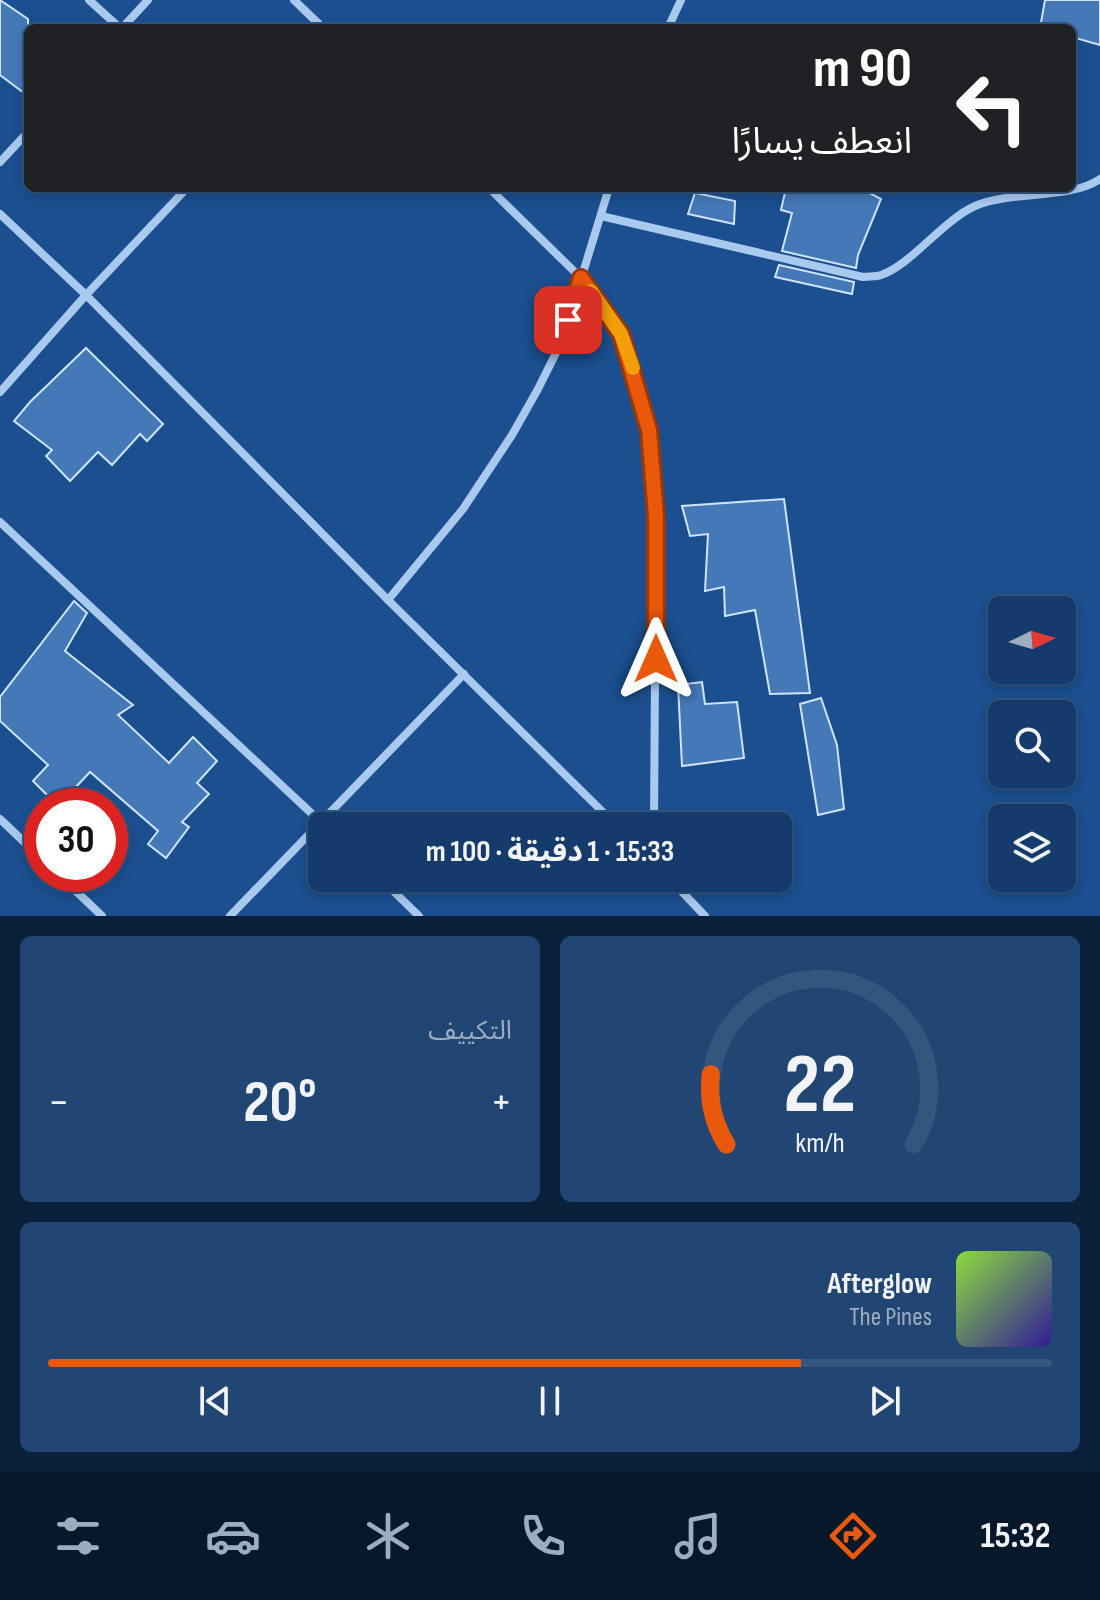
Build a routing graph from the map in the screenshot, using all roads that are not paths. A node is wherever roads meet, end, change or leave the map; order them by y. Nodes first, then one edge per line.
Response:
1 (89, 0) edge
2 (148, 0) edge
3 (294, 0) edge
4 (681, 0) edge
5 (116, 24) edge
6 (125, 24) edge
7 (319, 24) edge
8 (670, 24) edge
9 (24, 136) edge
10 (0, 162) edge
11 (1100, 179) edge
12 (1076, 188) edge
13 (183, 192) edge
14 (493, 192) edge
15 (608, 192) edge
16 (1048, 192) edge
17 (0, 214) edge
18 (601, 216) junction
19 (581, 278) junction
20 (86, 295) junction
21 (0, 392) edge
22 (0, 522) edge
23 (388, 600) junction
24 (464, 674) junction
25 (310, 812) edge
26 (334, 812) edge
27 (603, 812) edge
28 (654, 812) edge
29 (0, 819) edge
30 (308, 839) edge
31 (24, 842) edge
32 (77, 892) edge
33 (394, 892) edge
34 (682, 892) edge
35 (102, 916) edge
36 (230, 916) edge
37 (419, 916) edge
38 (705, 916) edge

1 - 5 street
2 - 6 street
3 - 7 street
4 - 8 street
9 - 10 street
11 - 12 street
13 - 20 street
14 - 19 street
15 - 18 street
16 - 18 street
17 - 20 street
18 - 19 street
19 - 23 street
19 - 28 street
20 - 21 street
20 - 23 street
22 - 25 street
23 - 24 street
24 - 26 street
24 - 27 street
29 - 31 street
30 - 36 street
32 - 35 street
33 - 37 street
34 - 38 street

